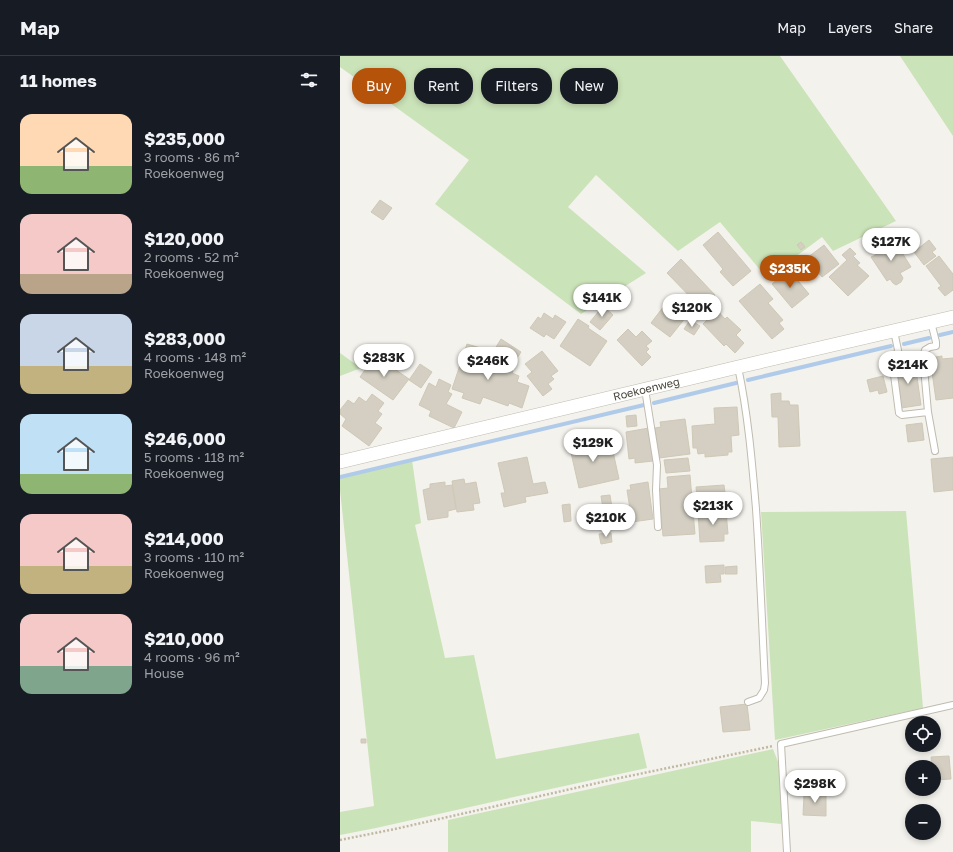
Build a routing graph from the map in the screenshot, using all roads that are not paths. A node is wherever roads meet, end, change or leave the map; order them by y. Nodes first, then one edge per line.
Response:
1 (953, 317) edge
2 (931, 322) junction
3 (894, 331) junction
4 (738, 367) junction
5 (645, 389) junction
6 (928, 412) junction
7 (934, 451) dead end
8 (340, 462) edge
9 (658, 527) dead end
10 (748, 702) dead end
11 (953, 705) edge
12 (787, 852) edge

1 - 2 street, Roekoenweg
2 - 3 street, Roekoenweg
2 - 6 lane
3 - 4 street, Roekoenweg
3 - 6 lane
4 - 5 street, Roekoenweg
4 - 10 lane
5 - 8 street, Roekoenweg
5 - 9 lane
6 - 7 lane
11 - 12 lane

